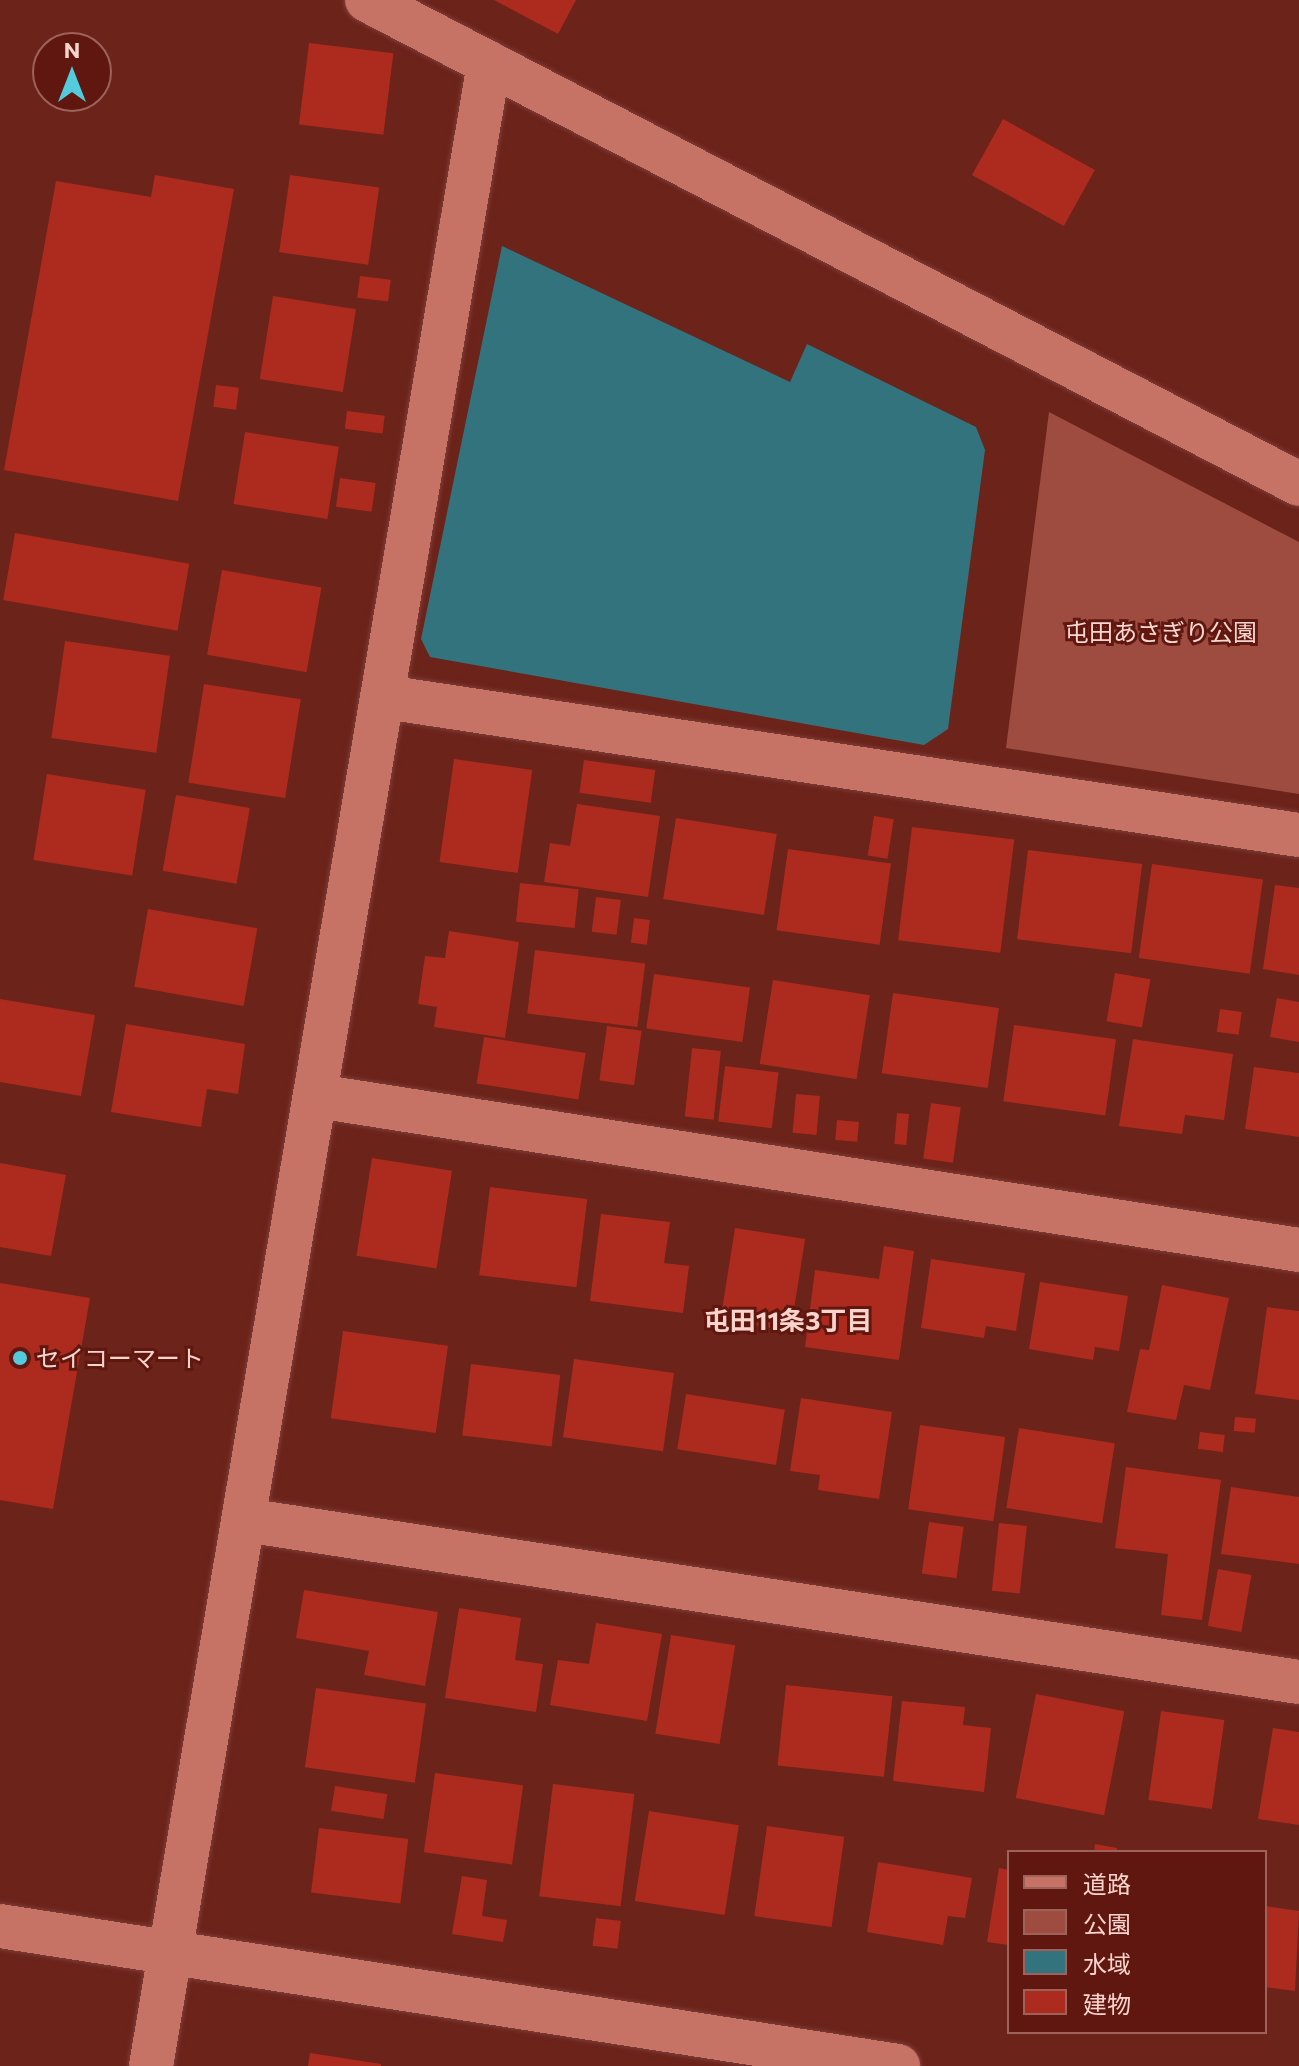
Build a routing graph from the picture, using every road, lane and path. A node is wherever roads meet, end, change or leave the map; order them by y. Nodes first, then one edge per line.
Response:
1 (367, 0) edge
2 (489, 63) junction
3 (1299, 484) edge
4 (385, 697) junction
5 (1299, 835) edge
6 (317, 1096) junction
7 (1299, 1250) edge
8 (245, 1520) junction
9 (1299, 1682) edge
10 (0, 1926) edge
11 (172, 1952) junction
12 (151, 2066) edge
13 (898, 2066) edge

1 - 2 street
2 - 3 street
2 - 4 street
4 - 5 street
4 - 6 street
6 - 7 street
6 - 8 street
8 - 9 street
8 - 11 street
10 - 11 street
11 - 12 street
11 - 13 street

